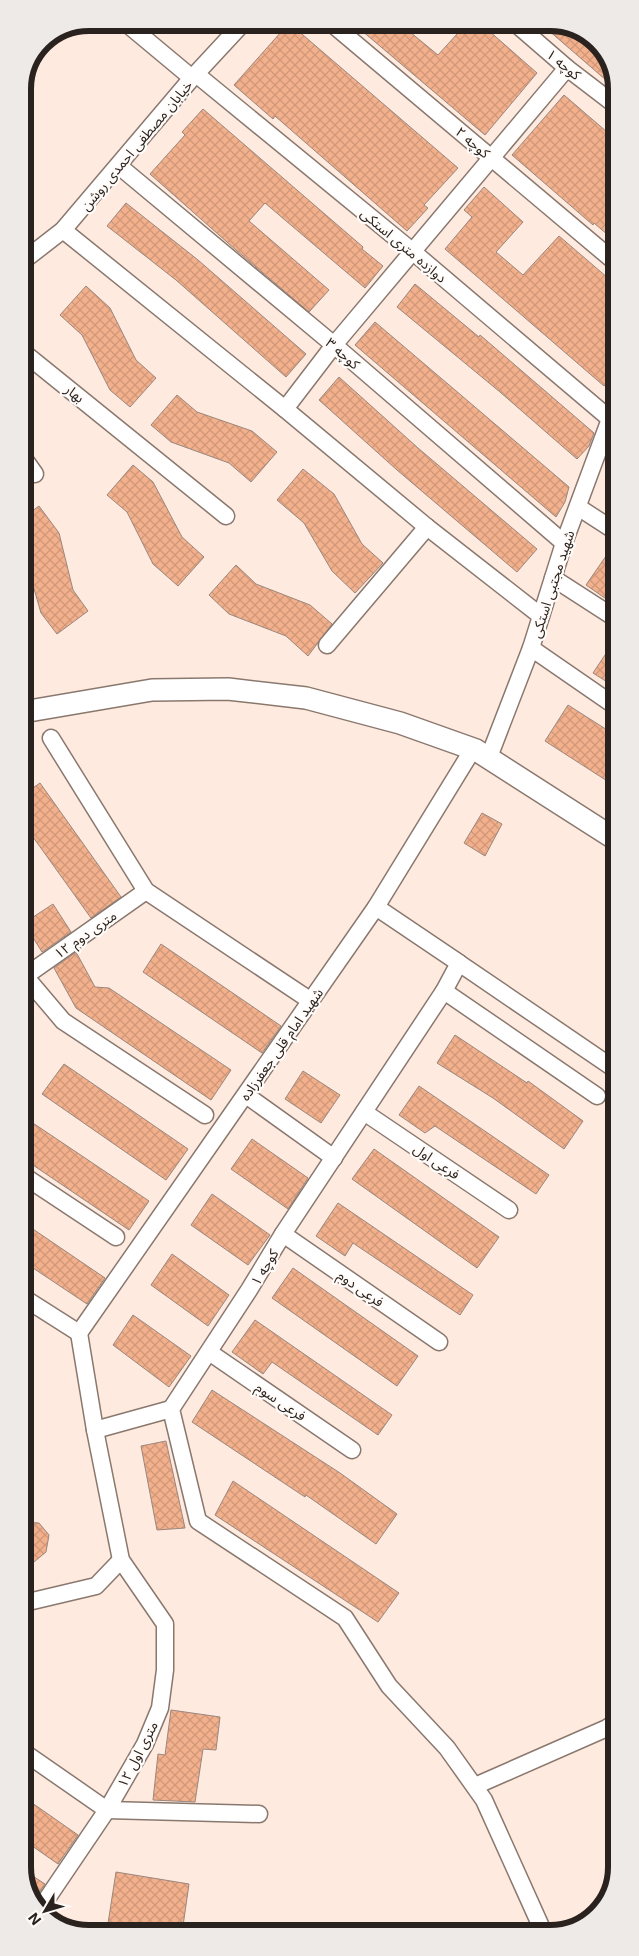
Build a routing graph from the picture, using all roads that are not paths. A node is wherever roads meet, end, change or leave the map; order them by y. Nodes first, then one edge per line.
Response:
1 (137, 31) edge
2 (235, 31) edge
3 (340, 31) edge
4 (524, 31) edge
5 (567, 68) junction
6 (194, 76) junction
7 (608, 95) edge
8 (491, 158) junction
9 (119, 166) junction
10 (63, 230) junction
11 (412, 251) junction
12 (31, 255) edge
13 (608, 257) edge
14 (334, 345) junction
15 (31, 358) edge
16 (286, 408) junction
17 (608, 413) edge
18 (608, 427) edge
19 (31, 468) edge
20 (35, 474) dead end
21 (578, 507) junction
22 (226, 516) dead end
23 (608, 526) edge
24 (426, 527) junction
25 (564, 543) junction
26 (553, 578) junction
27 (608, 613) edge
28 (541, 616) junction
29 (327, 644) dead end
30 (531, 648) junction
31 (608, 701) edge
32 (31, 711) edge
33 (50, 738) dead end
34 (481, 753) junction
35 (608, 835) edge
36 (146, 891) junction
37 (376, 907) junction
38 (459, 963) junction
39 (31, 971) edge
40 (31, 984) edge
41 (444, 991) junction
42 (311, 1001) junction
43 (608, 1065) edge
44 (246, 1095) junction
45 (597, 1096) dead end
46 (364, 1112) junction
47 (205, 1115) dead end
48 (334, 1158) junction
49 (31, 1181) edge
50 (510, 1210) dead end
51 (283, 1234) junction
52 (116, 1237) dead end
53 (31, 1302) edge
54 (79, 1333) junction
55 (439, 1342) dead end
56 (209, 1352) junction
57 (172, 1409) junction
58 (95, 1430) junction
59 (352, 1450) dead end
60 (120, 1560) junction
61 (31, 1600) edge
62 (608, 1727) edge
63 (31, 1758) edge
64 (475, 1786) junction
65 (107, 1810) junction
66 (259, 1814) dead end
67 (44, 1903) edge
68 (540, 1925) edge

1 - 6 street, دوازده متری استکی
2 - 6 street, خیابان مصطفی احمدی روشن
3 - 8 street, کوچه ۲
4 - 5 street, کوچه ۱
5 - 7 street, کوچه ۱
5 - 8 street
6 - 9 street, خیابان مصطفی احمدی روشن
6 - 11 street, دوازده متری استکی
8 - 11 street
8 - 13 street, کوچه ۲
9 - 10 street, خیابان مصطفی احمدی روشن
9 - 14 street, کوچه ۳
10 - 12 street, خیابان مصطفی احمدی روشن
10 - 16 street
11 - 14 street
11 - 17 street, دوازده متری استکی
14 - 16 street
14 - 25 street, کوچه ۳
15 - 22 street, بهار
16 - 24 street
18 - 21 street, شهید مجتبی استکی
19 - 20 street
21 - 23 street
21 - 25 street, شهید مجتبی استکی
24 - 28 street
24 - 29 street
25 - 26 street, شهید مجتبی استکی
26 - 27 street
26 - 28 street, شهید مجتبی استکی
28 - 30 street, شهید مجتبی استکی
30 - 31 street
30 - 34 street, شهید مجتبی استکی
32 - 34 main road
33 - 36 street
34 - 35 main road
34 - 37 street, شهید امام قلی جعفرزاده
36 - 39 street, ۱۲ متری دوم
36 - 42 street
37 - 38 street
37 - 42 street, شهید امام قلی جعفرزاده
38 - 41 street, کوچه ۱
38 - 43 street
40 - 47 street
41 - 45 street
41 - 46 street, کوچه ۱
42 - 44 street, شهید امام قلی جعفرزاده
44 - 48 street
44 - 54 street, شهید امام قلی جعفرزاده
46 - 48 street, کوچه ۱
46 - 50 street, فرعی اول
48 - 51 street, کوچه ۱
49 - 52 street
51 - 55 street, فرعی دوم
51 - 56 street, کوچه ۱
53 - 54 street
54 - 58 street
56 - 57 street, کوچه ۱
56 - 59 street, فرعی سوم
57 - 58 street
57 - 64 street
58 - 60 street
60 - 61 street
60 - 65 street, ۱۲ متری اول
62 - 64 street
63 - 65 street
64 - 68 street
65 - 66 street
65 - 67 street, ۱۲ متری اول

